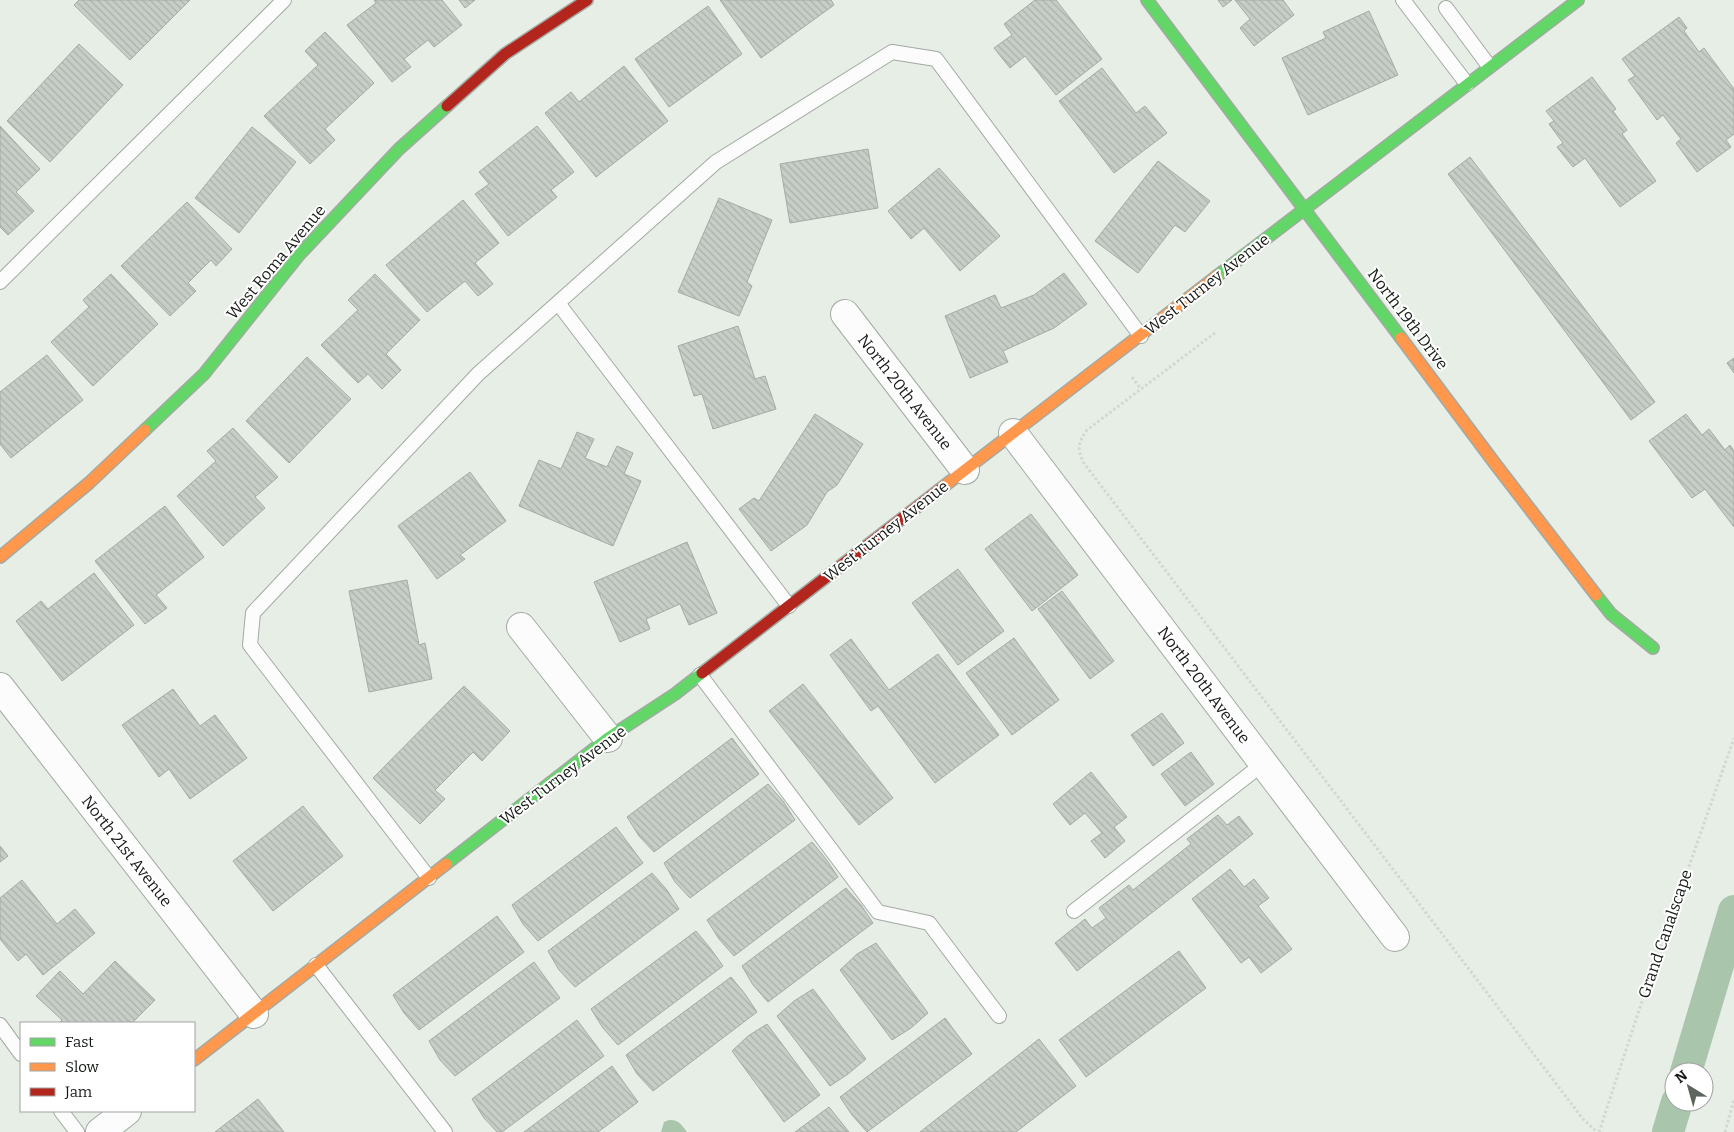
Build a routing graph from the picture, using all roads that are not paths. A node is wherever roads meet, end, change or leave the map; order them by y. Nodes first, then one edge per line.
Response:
1 (284, 0) edge
2 (587, 0) edge
3 (1147, 0) edge
4 (1403, 0) edge
5 (1578, 0) edge
6 (1446, 8) dead end
7 (1489, 66) junction
8 (1467, 84) junction
9 (1305, 209) junction
10 (0, 282) edge
11 (558, 303) junction
12 (845, 314) dead end
13 (1140, 336) junction
14 (1013, 433) junction
15 (965, 470) junction
16 (0, 557) edge
17 (789, 606) junction
18 (521, 627) dead end
19 (1653, 648) dead end
20 (700, 675) junction
21 (0, 687) edge
22 (608, 738) junction
23 (1264, 763) junction
24 (429, 878) junction
25 (1074, 911) dead end
26 (1395, 937) dead end
27 (316, 965) junction
28 (254, 1014) junction
29 (999, 1016) dead end
30 (0, 1025) edge
31 (20, 1053) edge
32 (195, 1059) edge
33 (62, 1112) edge
34 (127, 1112) edge
35 (77, 1132) edge
36 (100, 1132) edge
37 (445, 1132) edge

1 - 10 lane
2 - 16 street, West Roma Avenue
3 - 9 street, North 19th Drive
4 - 8 lane
5 - 7 street, West Turney Avenue
6 - 7 lane
7 - 8 street, West Turney Avenue
8 - 9 street, West Turney Avenue
9 - 13 street, West Turney Avenue
9 - 19 street, North 19th Drive
11 - 13 lane
11 - 17 lane
11 - 24 lane
12 - 15 street, North 20th Avenue
13 - 14 street, West Turney Avenue
14 - 15 street, West Turney Avenue
14 - 23 street, North 20th Avenue
15 - 17 street, West Turney Avenue
17 - 20 street, West Turney Avenue
18 - 22 street
20 - 22 street, West Turney Avenue
20 - 29 lane
21 - 28 street, North 21st Avenue
22 - 24 street, West Turney Avenue
23 - 25 lane
23 - 26 street, North 20th Avenue
24 - 27 street, West Turney Avenue
27 - 28 street, West Turney Avenue
27 - 37 lane
28 - 32 street, West Turney Avenue
30 - 31 lane
33 - 35 lane
34 - 36 street

